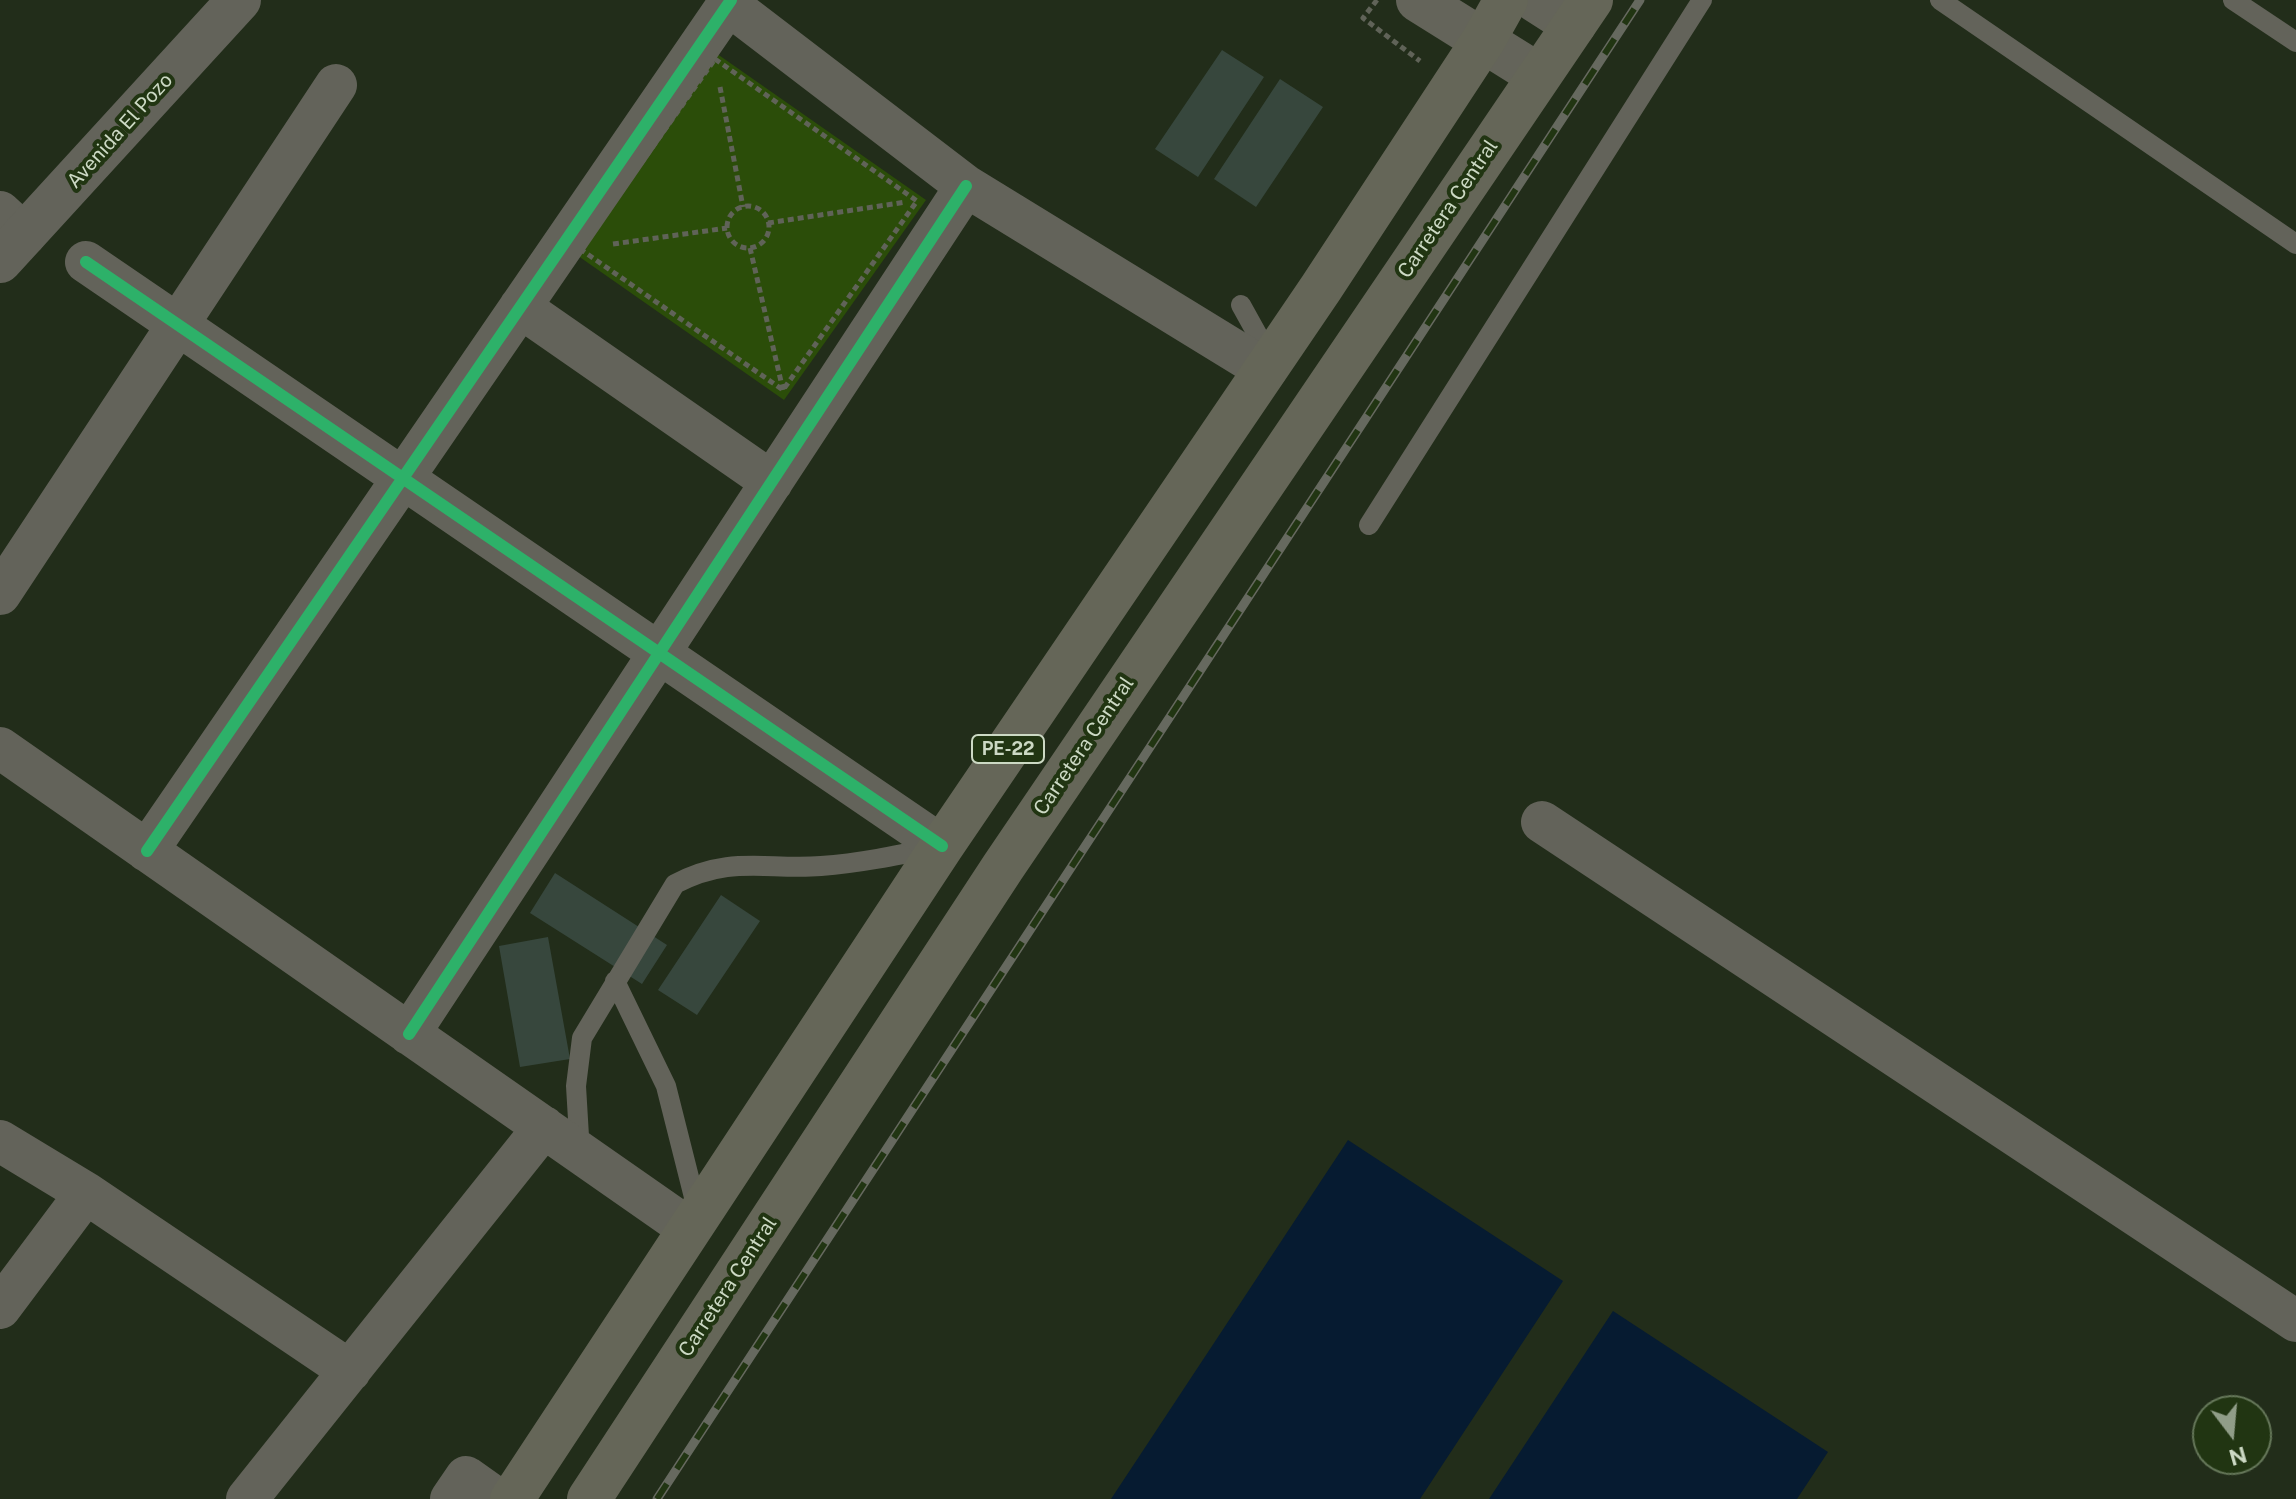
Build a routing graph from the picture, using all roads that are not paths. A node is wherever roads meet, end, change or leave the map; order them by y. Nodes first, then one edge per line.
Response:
1 (239, 0) edge
2 (1418, 0) edge
3 (1506, 0) edge
4 (1535, 0) edge
5 (1702, 0) edge
6 (1940, 0) edge
7 (2233, 0) edge
8 (726, 6) edge
9 (1582, 13) edge
10 (1483, 41) junction
11 (2296, 42) edge
12 (1538, 75) junction
13 (336, 85) dead end
14 (966, 186) junction
15 (8, 236) edge
16 (2296, 244) edge
17 (86, 262) dead end
18 (1241, 305) dead end
19 (520, 307) junction
20 (178, 324) junction
21 (1269, 365) junction
22 (403, 478) junction
23 (772, 482) junction
24 (1369, 525) dead end
25 (0, 594) edge
26 (660, 653) junction
27 (0, 748) edge
28 (1542, 822) dead end
29 (942, 846) junction
30 (147, 851) junction
31 (615, 981) junction
32 (409, 1034) junction
33 (544, 1127) junction
34 (0, 1141) edge
35 (580, 1153) junction
36 (86, 1193) junction
37 (693, 1221) junction
38 (0, 1308) edge
39 (2296, 1321) edge
40 (350, 1371) junction
41 (247, 1499) edge
42 (451, 1499) edge
43 (497, 1499) edge
44 (512, 1499) edge
45 (589, 1499) edge

1 - 15 street, Avenida El Pozo
2 - 10 main road
3 - 10 highway, PE-22
4 - 9 main road
5 - 24 lane
6 - 16 lane
7 - 11 lane
8 - 14 street
8 - 19 street
9 - 12 highway, Carretera Central / PE-22
10 - 12 main road
10 - 21 highway, PE-22
12 - 45 highway, Carretera Central / PE-22
13 - 20 street
14 - 21 street
14 - 23 street
17 - 20 street
18 - 21 lane
19 - 22 street
19 - 23 street
20 - 22 street
20 - 25 street
21 - 29 highway, PE-22
22 - 26 street
22 - 30 street
23 - 26 street
26 - 29 street
26 - 32 street
27 - 30 street
28 - 39 street
29 - 31 lane
29 - 37 highway, PE-22
30 - 32 street
31 - 35 lane
31 - 37 lane
32 - 33 street
33 - 35 street
33 - 40 street
34 - 36 street
35 - 37 street
36 - 38 street
36 - 40 street
37 - 44 highway, PE-22
40 - 41 street
42 - 43 street

